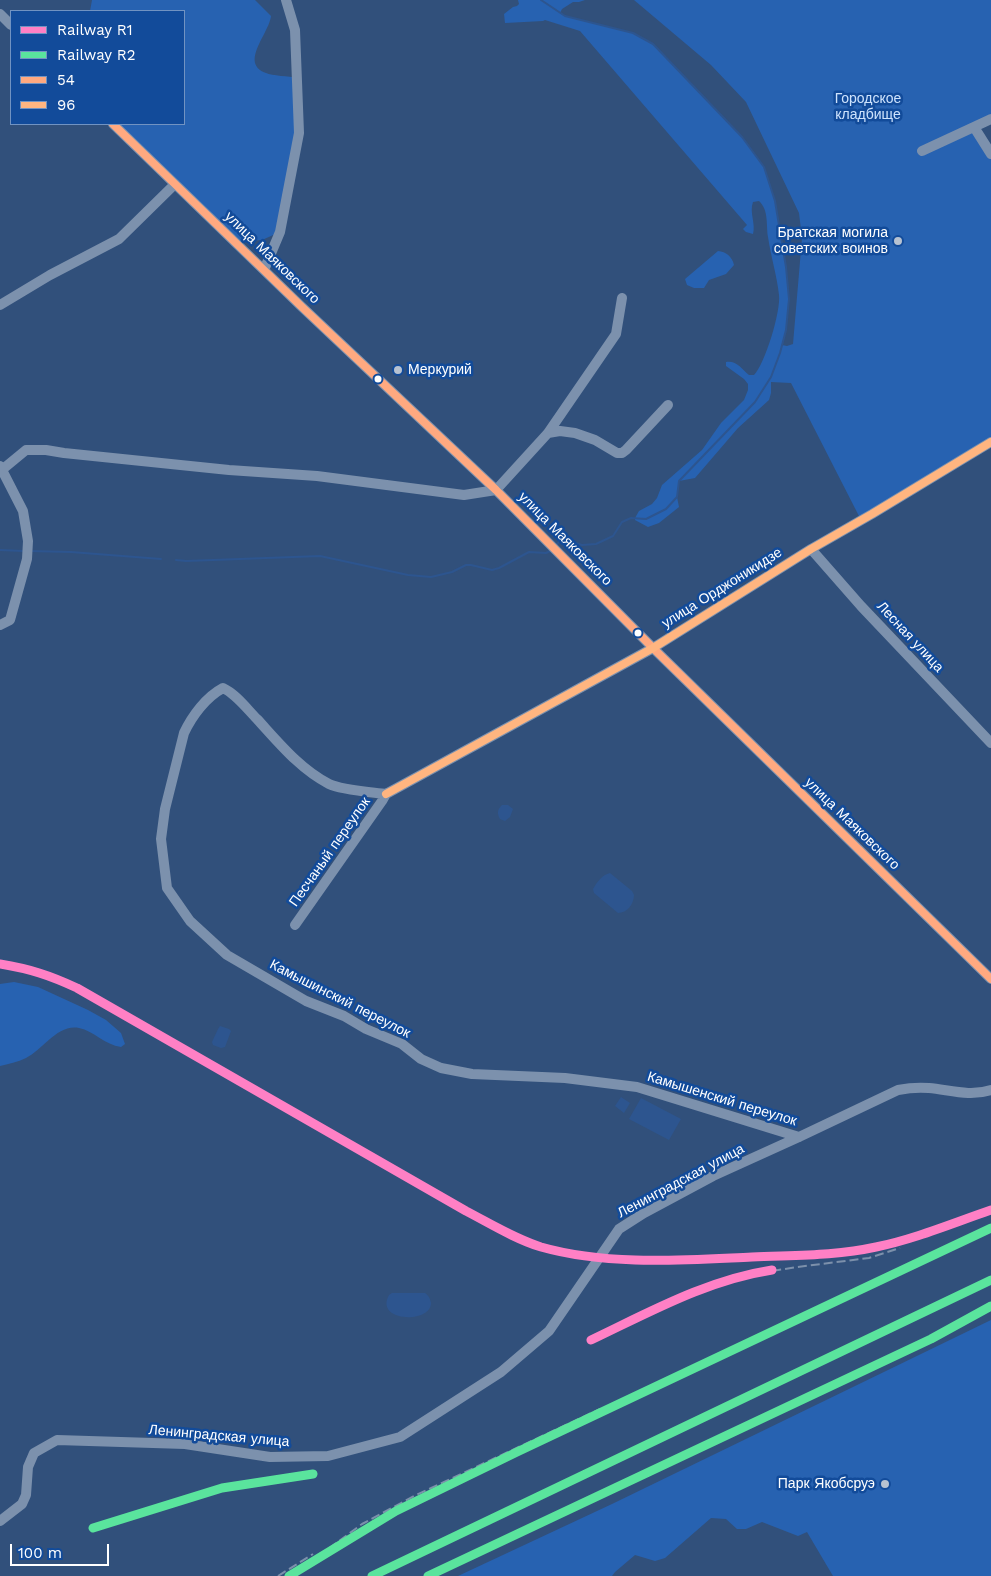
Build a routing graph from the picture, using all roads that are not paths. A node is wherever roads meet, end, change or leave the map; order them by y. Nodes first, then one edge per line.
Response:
1 (286, 0) edge
2 (0, 14) edge
3 (10, 24) edge
4 (991, 119) edge
5 (114, 125) edge
6 (974, 127) junction
7 (922, 151) dead end
8 (991, 154) edge
9 (175, 184) junction
10 (264, 270) junction
11 (622, 298) dead end
12 (0, 305) edge
13 (668, 406) dead end
14 (548, 433) junction
15 (991, 442) edge
16 (1, 467) edge
17 (496, 490) junction
18 (811, 549) junction
19 (0, 625) edge
20 (653, 648) junction
21 (991, 743) edge
22 (386, 794) junction
23 (295, 925) dead end
24 (991, 979) edge
25 (637, 1087) joint
26 (991, 1090) edge
27 (799, 1137) junction
28 (0, 1521) edge

1 - 10 street
2 - 3 street
4 - 6 street
5 - 9 street, улица Маяковского
6 - 7 street
6 - 8 street
9 - 10 street, улица Маяковского
9 - 12 street
10 - 17 street, улица Маяковского
11 - 14 street
13 - 14 street
14 - 17 street
15 - 18 street, улица Орджоникидзе
16 - 17 street
16 - 19 street
17 - 20 street, улица Маяковского
18 - 20 street, улица Орджоникидзе
18 - 21 street, Лесная улица
20 - 22 street, улица Орджоникидзе
20 - 24 street, улица Маяковского
22 - 23 street, Песчаный переулок
22 - 25 street, Камышинский переулок
25 - 27 street, Камышенский переулок
26 - 27 street, Ленинградская улица
27 - 28 street, Ленинградская улица

